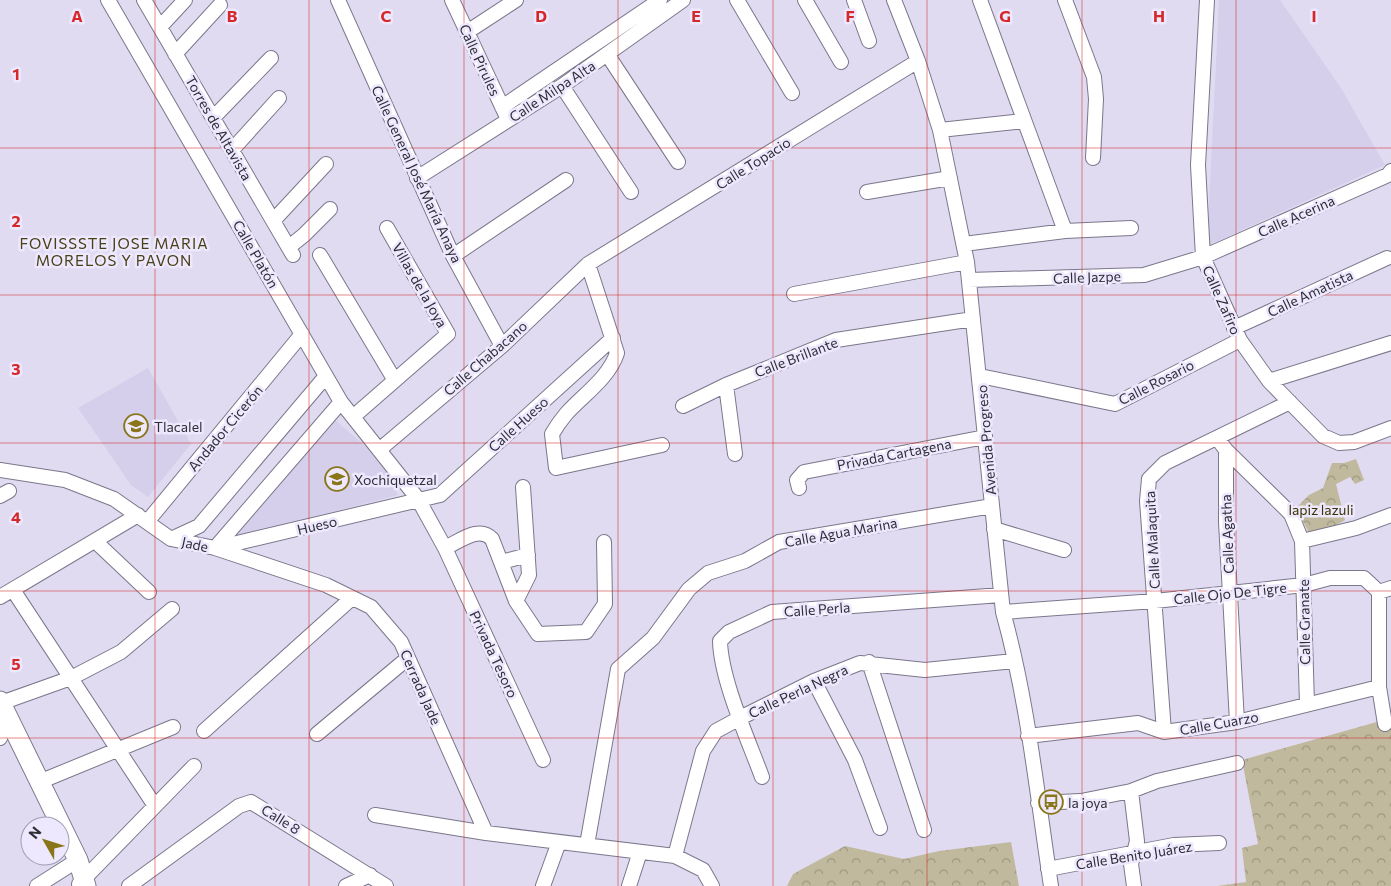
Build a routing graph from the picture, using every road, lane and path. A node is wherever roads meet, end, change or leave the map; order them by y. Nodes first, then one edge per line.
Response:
1 (108, 0) edge
2 (144, 0) edge
3 (185, 0) edge
4 (338, 0) edge
5 (452, 0) edge
6 (516, 0) edge
7 (660, 0) edge
8 (683, 0) edge
9 (737, 0) edge
10 (805, 0) edge
11 (854, 0) edge
12 (894, 0) edge
13 (980, 0) edge
14 (1065, 0) edge
15 (1207, 0) edge
16 (220, 5) dead end
17 (160, 27) junction
18 (467, 32) junction
19 (869, 41) dead end
20 (175, 54) junction
21 (607, 54) junction
22 (271, 58) dead end
23 (918, 61) junction
24 (841, 62) dead end
25 (562, 86) junction
26 (792, 93) dead end
27 (279, 98) dead end
28 (505, 113) junction
29 (213, 118) junction
30 (1024, 120) junction
31 (940, 130) junction
32 (232, 150) junction
33 (1093, 158) dead end
34 (678, 162) dead end
35 (326, 164) dead end
36 (1390, 173) edge
37 (417, 178) junction
38 (950, 178) junction
39 (566, 180) dead end
40 (631, 192) dead end
41 (867, 192) dead end
42 (330, 209) dead end
43 (273, 221) junction
44 (387, 228) dead end
45 (1131, 228) dead end
46 (1065, 231) junction
47 (964, 244) junction
48 (320, 254) dead end
49 (454, 256) junction
50 (1203, 257) junction
51 (1387, 258) dead end
52 (967, 262) junction
53 (588, 264) junction
54 (969, 280) junction
55 (794, 294) dead end
56 (974, 319) junction
57 (302, 334) junction
58 (1237, 334) junction
59 (612, 338) junction
60 (1391, 343) edge
61 (502, 346) junction
62 (326, 376) junction
63 (980, 376) junction
64 (394, 379) junction
65 (1269, 381) junction
66 (726, 385) junction
67 (341, 402) junction
68 (1290, 402) junction
69 (683, 406) dead end
70 (354, 416) junction
71 (1391, 428) edge
72 (985, 437) junction
73 (1222, 444) junction
74 (662, 445) dead end
75 (379, 450) junction
76 (735, 454) dead end
77 (0, 470) edge
78 (523, 487) dead end
79 (799, 488) dead end
80 (418, 499) junction
81 (992, 506) junction
82 (1391, 515) edge
83 (142, 519) junction
84 (994, 529) junction
85 (171, 538) junction
86 (1302, 541) junction
87 (96, 542) junction
88 (604, 542) dead end
89 (215, 548) junction
90 (445, 548) junction
91 (1064, 550) dead end
92 (528, 555) junction
93 (501, 562) junction
94 (1304, 585) junction
95 (13, 590) junction
96 (1385, 590) edge
97 (149, 592) dead end
98 (1229, 592) junction
99 (1001, 595) junction
100 (0, 597) edge
101 (352, 598) junction
102 (516, 601) junction
103 (1155, 601) junction
104 (172, 609) dead end
105 (1003, 612) junction
106 (408, 658) junction
107 (1014, 661) junction
108 (869, 662) junction
109 (71, 678) junction
110 (814, 681) junction
111 (1378, 687) junction
112 (1306, 704) junction
113 (3, 708) edge
114 (740, 718) junction
115 (1237, 722) junction
116 (1385, 724) dead end
117 (173, 727) dead end
118 (204, 731) dead end
119 (1164, 732) junction
120 (317, 734) dead end
121 (1028, 736) junction
122 (0, 738) edge
123 (118, 749) junction
124 (543, 760) dead end
125 (1237, 763) dead end
126 (194, 766) dead end
127 (762, 777) dead end
128 (39, 782) junction
129 (1131, 791) junction
130 (1038, 803) junction
131 (155, 806) junction
132 (375, 815) dead end
133 (880, 828) dead end
134 (924, 830) dead end
135 (486, 833) junction
136 (559, 842) junction
137 (1219, 843) dead end
138 (587, 845) junction
139 (640, 852) junction
140 (1135, 853) junction
141 (675, 856) junction
142 (78, 860) junction
143 (1048, 869) junction
144 (370, 875) junction
145 (82, 884) edge
146 (37, 886) edge
147 (129, 886) edge
148 (346, 886) edge
149 (386, 886) edge
150 (543, 886) edge
151 (629, 886) edge
152 (712, 886) edge
153 (1051, 886) edge
154 (1134, 886) edge

1 - 57 street, Calle Platón
2 - 17 street, Torres de Altavista
3 - 17 street
4 - 37 street, Calle General José María Anaya
5 - 18 street, Calle Pirules
6 - 18 street
7 - 28 street, Calle Milpa Alta
8 - 21 street, Calle Milpa Alta
9 - 26 street
10 - 24 street
11 - 19 street
12 - 23 street, Avenida Progreso
13 - 30 street
14 - 33 street
15 - 50 street, Calle Zafiro
16 - 20 street
17 - 20 street, Torres de Altavista
18 - 28 street, Calle Pirules
20 - 29 street, Torres de Altavista
21 - 25 street, Calle Milpa Alta
21 - 34 street
22 - 29 street
23 - 31 street, Avenida Progreso
23 - 53 street, Calle Topacio
25 - 28 street, Calle Milpa Alta
25 - 40 street
27 - 32 street
28 - 37 street, Calle Milpa Alta
29 - 32 street, Torres de Altavista
30 - 31 street
30 - 46 street
31 - 38 street, Avenida Progreso
32 - 43 street, Torres de Altavista
35 - 43 street
36 - 50 street, Calle Acerina
37 - 49 street, Calle General José María Anaya
38 - 41 street
38 - 47 street, Avenida Progreso
39 - 49 street
42 - 43 street, Torres de Altavista
44 - 64 street, Villas de la Joya
45 - 46 street
46 - 47 street
47 - 52 street, Avenida Progreso
48 - 64 street
49 - 61 street, Calle General José María Anaya
50 - 54 street, Calle Jazpe
50 - 58 street, Calle Zafiro
51 - 58 street, Calle Amatista
52 - 54 street, Avenida Progreso
52 - 55 street
53 - 59 street
53 - 61 street, Calle Chabacano
54 - 56 street, Avenida Progreso
56 - 63 street, Avenida Progreso
56 - 66 street, Calle Brillante
57 - 62 street, Calle Platón
57 - 83 street, Andador Cicerón
58 - 63 street, Calle Rosario
58 - 65 street, Calle Zafiro
59 - 74 street
59 - 80 street, Calle Hueso
60 - 65 street
61 - 75 street, Calle Chabacano
62 - 67 street, Calle Platón
62 - 85 street
63 - 72 street, Avenida Progreso
64 - 70 street, Villas de la Joya
65 - 68 street, Calle Zafiro
66 - 69 street, Calle Brillante
66 - 76 street
67 - 70 street, Calle Platón
67 - 89 street, Jade
68 - 71 street, Calle Zafiro
68 - 73 street, Calle Malaquita
70 - 75 street, Calle Platón
72 - 79 street, Privada Cartagena
72 - 81 street, Avenida Progreso
73 - 86 street, Calle Granate
73 - 98 street, Calle Agatha
73 - 103 street, Calle Malaquita
75 - 80 street, Calle Platón
77 - 83 street, Jade
78 - 92 street
80 - 89 street, Hueso
80 - 90 street, Privada Tesoro
81 - 84 street, Avenida Progreso
81 - 138 street, Calle Agua Marina
82 - 86 street
83 - 85 street, Jade
83 - 87 street, Andador Cicerón
84 - 91 street
84 - 99 street, Avenida Progreso
85 - 89 street, Jade
86 - 94 street, Calle Granate
87 - 95 street, Andador Cicerón
87 - 97 street
88 - 102 street
89 - 101 street, Cerrada Jade
90 - 93 street
90 - 124 street, Privada Tesoro
92 - 93 street
92 - 102 street
93 - 102 street
94 - 96 street, Calle Ojo De Tigre
94 - 98 street, Calle Ojo De Tigre
94 - 112 street, Calle Granate
95 - 100 street, Andador Cicerón
95 - 109 street
96 - 111 street
98 - 103 street, Calle Ojo De Tigre
98 - 115 street, Calle Agatha
99 - 105 street, Avenida Progreso
99 - 114 street, Calle Perla
101 - 106 street, Cerrada Jade
101 - 118 street
103 - 105 street, Calle Ojo De Tigre
103 - 119 street, Calle Malaquita
104 - 109 street
105 - 107 street, Avenida Progreso
106 - 120 street
106 - 135 street, Cerrada Jade
107 - 108 street, Calle Perla Negra
107 - 121 street, Avenida Progreso
108 - 110 street, Calle Perla Negra
108 - 134 street
109 - 113 street
109 - 123 street
110 - 114 street, Calle Perla Negra
110 - 133 street
111 - 112 street, Calle Cuarzo
111 - 116 street
112 - 115 street, Calle Cuarzo
113 - 122 street
113 - 128 street
114 - 127 street, Calle Perla
114 - 141 street, Calle Perla Negra
115 - 119 street, Calle Cuarzo
117 - 123 street
119 - 121 street, Calle Cuarzo
121 - 130 street, Avenida Progreso
123 - 128 street
123 - 131 street
125 - 129 street
126 - 131 street
128 - 142 street
129 - 130 street
129 - 140 street
130 - 143 street, Avenida Progreso
131 - 145 street
132 - 135 street
135 - 136 street
136 - 138 street
136 - 150 street
137 - 140 street, Calle Benito Juárez
138 - 139 street
139 - 141 street
139 - 151 street
140 - 143 street, Calle Benito Juárez
140 - 154 street
141 - 152 street
142 - 145 street
142 - 146 street
143 - 153 street, Avenida Progreso
144 - 147 street, Calle 8
144 - 148 street
144 - 149 street, Calle 8

